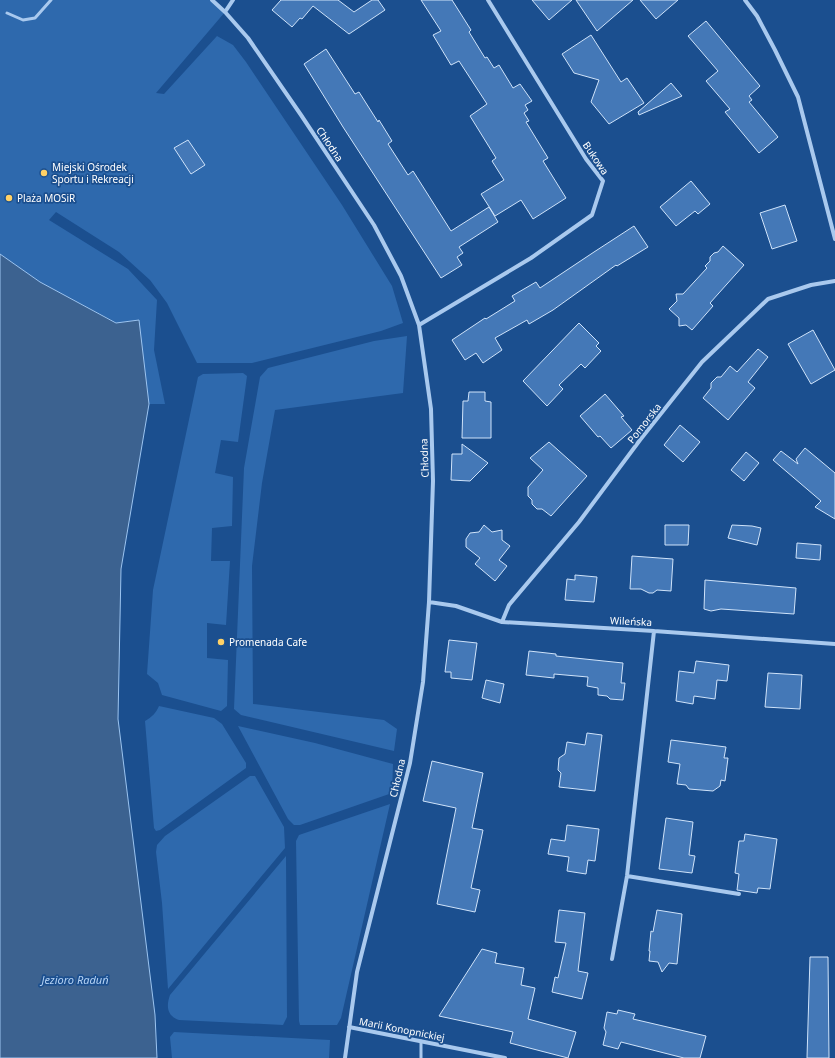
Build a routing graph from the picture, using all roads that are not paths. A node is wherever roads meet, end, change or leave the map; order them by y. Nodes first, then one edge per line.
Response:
1 (51, 0) edge
2 (212, 0) edge
3 (234, 0) edge
4 (488, 0) edge
5 (745, 0) edge
6 (225, 12) junction
7 (7, 13) dead end
8 (835, 238) edge
9 (835, 281) edge
10 (419, 325) junction
11 (429, 602) junction
12 (502, 622) junction
13 (654, 631) junction
14 (835, 644) edge
15 (627, 876) junction
16 (739, 894) dead end
17 (612, 959) dead end
18 (357, 972) joint
19 (349, 1027) junction
20 (421, 1041) junction
21 (345, 1058) edge
22 (421, 1058) edge
23 (505, 1058) edge

1 - 7 lane
2 - 6 street, Chłodna
3 - 6 street
4 - 10 street, Bukowa
5 - 8 street
6 - 10 street, Chłodna
9 - 12 street, Pomorska
10 - 11 street, Chłodna
11 - 12 street, Wileńska
11 - 18 street, Chłodna
12 - 13 street, Wileńska
13 - 14 street, Wileńska
13 - 15 street
15 - 16 street
15 - 17 street
18 - 19 street, Marii Konopnickiej
19 - 20 street, Marii Konopnickiej
19 - 21 street
20 - 22 lane
20 - 23 street, Marii Konopnickiej

